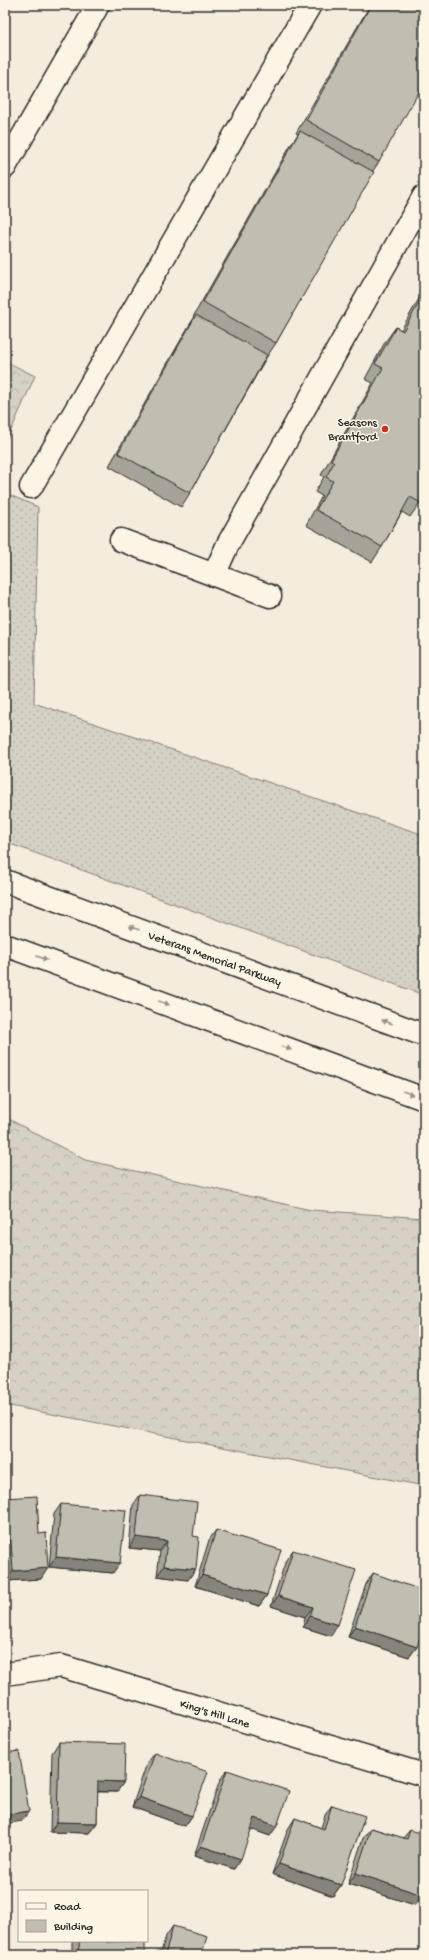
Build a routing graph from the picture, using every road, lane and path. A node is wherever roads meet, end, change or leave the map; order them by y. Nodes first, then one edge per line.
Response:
1 (98, 5) edge
2 (310, 5) edge
3 (5, 167) edge
4 (424, 196) edge
5 (31, 487) dead end
6 (122, 540) dead end
7 (214, 575) junction
8 (270, 596) dead end
9 (5, 880) edge
10 (5, 945) edge
11 (424, 1035) edge
12 (424, 1099) edge
13 (5, 1674) edge
14 (424, 1775) edge

1 - 3 main road
2 - 5 main road
4 - 7 main road
6 - 7 main road
7 - 8 main road
11 -> 9 main road, Veterans Memorial Parkway
10 -> 12 main road
13 - 14 main road, King's Hill Lane

